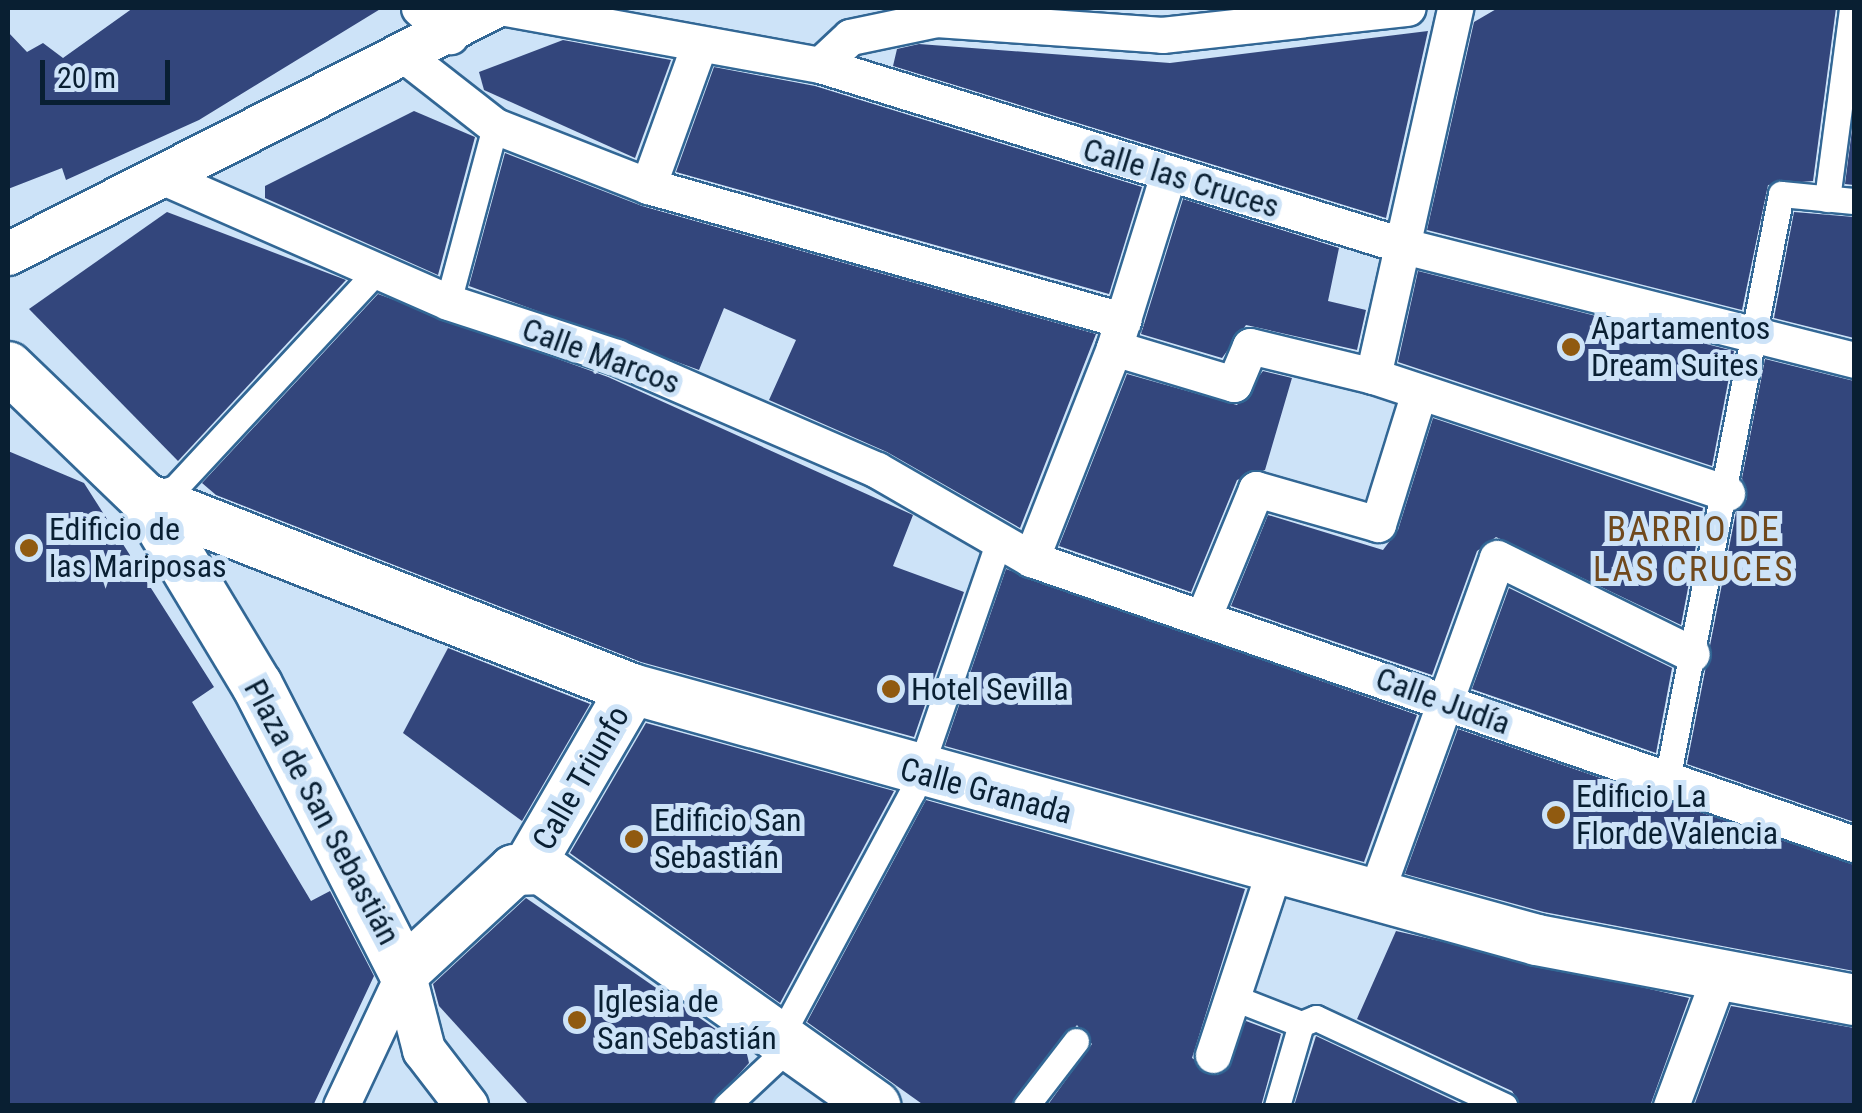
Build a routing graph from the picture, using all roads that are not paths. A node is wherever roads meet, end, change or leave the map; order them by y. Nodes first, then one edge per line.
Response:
1 (493, 8) edge
2 (506, 8) edge
3 (1396, 8) edge
4 (1455, 8) edge
5 (1852, 8) edge
6 (1162, 21) edge
7 (434, 22) edge
8 (698, 44) junction
9 (408, 58) junction
10 (820, 65) junction
11 (495, 126) junction
12 (1168, 175) junction
13 (161, 176) junction
14 (648, 186) junction
15 (1827, 198) junction
16 (1854, 201) edge
17 (1408, 247) junction
18 (8, 254) edge
19 (376, 272) junction
20 (448, 302) junction
21 (1118, 334) junction
22 (1755, 336) junction
23 (1854, 360) edge
24 (8, 367) edge
25 (1373, 376) junction
26 (1419, 392) junction
27 (1727, 493) junction
28 (144, 498) junction
29 (998, 544) junction
30 (266, 545) junction
31 (1031, 559) junction
32 (215, 612) junction
33 (1205, 613) junction
34 (1692, 654) junction
35 (632, 690) junction
36 (1446, 702) junction
37 (916, 772) junction
38 (1666, 785) junction
39 (1854, 844) edge
40 (529, 866) junction
41 (1274, 867) junction
42 (1375, 895) junction
43 (404, 972) junction
44 (1719, 977) junction
45 (1232, 997) junction
46 (1854, 1000) edge
47 (1301, 1024) junction
48 (1076, 1040) dead end
49 (783, 1044) junction
50 (1213, 1055) dead end
51 (341, 1106) edge
52 (467, 1106) edge
53 (726, 1106) edge
54 (876, 1106) edge
55 (1026, 1106) edge
56 (1277, 1106) edge
57 (1506, 1106) edge
58 (1671, 1106) edge

1 - 7 street
2 - 8 street, Calle las Cruces
3 - 6 street
4 - 17 street
5 - 15 street
6 - 10 street
7 - 9 street
8 - 10 street, Calle las Cruces
8 - 14 street
9 - 11 street
9 - 13 street
10 - 12 street, Calle las Cruces
11 - 14 street
11 - 20 street
12 - 17 street, Calle las Cruces
12 - 21 street
13 - 18 street
13 - 19 street, Calle Marcos
14 - 21 street
15 - 16 street
15 - 22 street
17 - 22 street, Calle las Cruces
17 - 25 street
19 - 20 street, Calle Marcos
19 - 28 street
20 - 29 street, Calle Marcos
21 - 25 street
21 - 31 street
22 - 23 street, Calle las Cruces
22 - 27 street
24 - 28 main road
25 - 26 street
26 - 27 street
26 - 33 street
27 - 34 street
28 - 30 main road, Calle Granada
28 - 32 main road, Plaza de San Sebastián
29 - 31 street, Calle Marcos
29 - 37 street
30 - 32 main road
30 - 35 main road, Calle Granada
31 - 33 street, Calle Judía
32 - 43 main road, Plaza de San Sebastián
33 - 36 street, Calle Judía
34 - 36 street
34 - 38 street
35 - 37 main road, Calle Granada
35 - 40 main road, Calle Triunfo
36 - 38 street, Calle Judía
36 - 42 street
37 - 41 main road, Calle Granada
37 - 49 street
38 - 39 street, Calle Judía
40 - 43 main road, Plaza de San Sebastián
40 - 49 main road
41 - 42 main road, Calle Granada
41 - 45 street
42 - 44 main road, Calle Granada
43 - 51 street
43 - 52 street
44 - 46 main road, Calle Granada
44 - 58 street
45 - 47 street
45 - 50 street
47 - 56 street
47 - 57 street
48 - 55 street
49 - 53 street
49 - 54 main road

